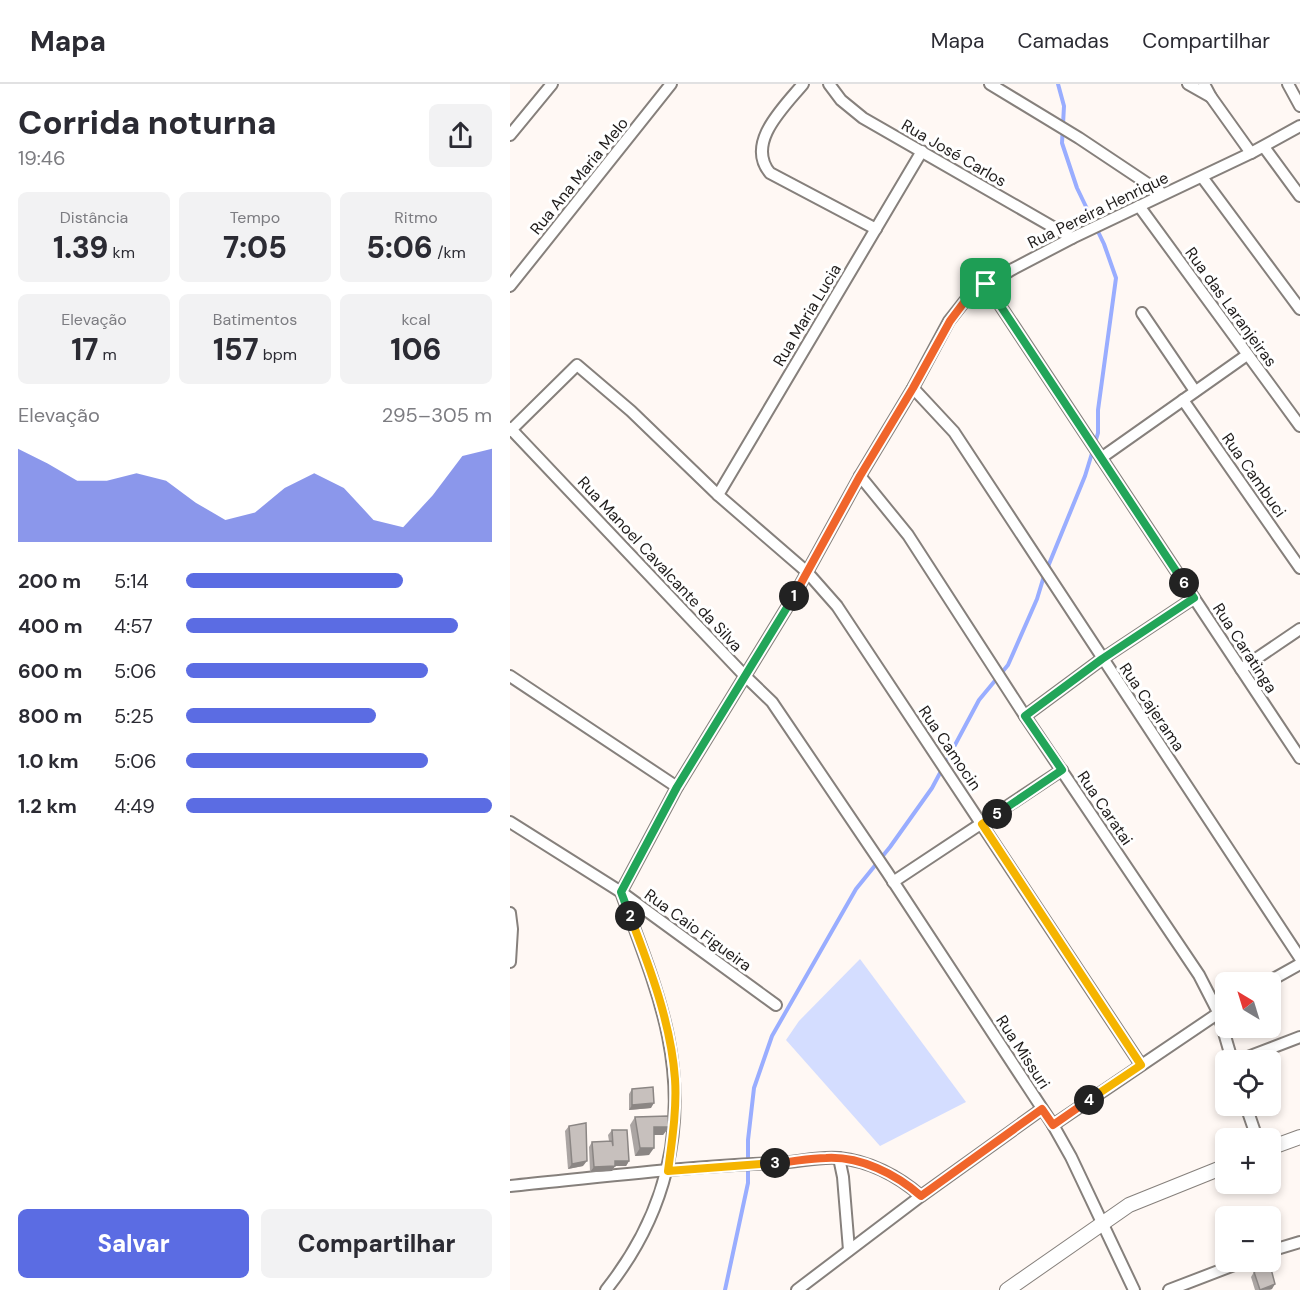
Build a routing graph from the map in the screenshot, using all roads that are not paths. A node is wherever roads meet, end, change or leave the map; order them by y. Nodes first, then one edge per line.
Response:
1 (552, 84) edge
2 (671, 84) edge
3 (803, 84) edge
4 (829, 84) edge
5 (990, 84) edge
6 (1188, 84) edge
7 (1204, 84) edge
8 (1288, 84) edge
9 (1211, 97) junction
10 (1300, 106) edge
11 (1300, 126) edge
12 (510, 134) edge
13 (1264, 147) junction
14 (922, 151) junction
15 (1251, 153) junction
16 (1202, 177) junction
17 (1163, 194) junction
18 (1300, 196) edge
19 (1139, 206) junction
20 (876, 229) junction
21 (1074, 237) junction
22 (511, 281) edge
23 (986, 284) junction
24 (1300, 309) edge
25 (1142, 312) dead end
26 (1247, 355) junction
27 (913, 388) junction
28 (1195, 391) junction
29 (1183, 400) junction
30 (1300, 426) edge
31 (510, 429) edge
32 (1100, 456) junction
33 (860, 476) junction
34 (718, 495) junction
35 (1300, 568) edge
36 (807, 572) junction
37 (1194, 598) junction
38 (1300, 629) edge
39 (1102, 659) junction
40 (1241, 669) junction
41 (744, 675) junction
42 (510, 676) edge
43 (1025, 716) junction
44 (1300, 758) edge
45 (1062, 770) junction
46 (677, 787) junction
47 (510, 822) edge
48 (982, 824) junction
49 (890, 877) junction
50 (621, 892) junction
51 (510, 913) edge
52 (1300, 958) edge
53 (510, 962) edge
54 (1300, 964) edge
55 (1281, 975) edge
56 (1215, 999) edge
57 (776, 1005) dead end
58 (1215, 1015) edge
59 (1300, 1037) edge
60 (1266, 1050) edge
61 (1141, 1065) junction
62 (1042, 1109) junction
63 (1053, 1125) junction
64 (1300, 1137) edge
65 (1281, 1144) edge
66 (839, 1158) junction
67 (1215, 1170) edge
68 (668, 1171) junction
69 (510, 1186) edge
70 (921, 1196) junction
71 (1101, 1223) junction
72 (1300, 1242) edge
73 (1281, 1248) edge
74 (849, 1250) junction
75 (1216, 1272) edge
76 (606, 1290) edge
77 (796, 1290) edge
78 (1007, 1290) edge
79 (1134, 1290) edge
80 (1169, 1290) edge

1 - 12 street
2 - 22 street, Rua Ana Maria Melo
3 - 20 street
4 - 14 street, Rua José Carlos
5 - 17 street
6 - 9 street
7 - 9 street
8 - 10 street
9 - 15 street
11 - 13 street, Rua Pereira Henrique
13 - 15 street, Rua Pereira Henrique
13 - 18 street
14 - 20 street, Rua Maria Lucia
14 - 21 street, Rua José Carlos
15 - 16 street, Rua Pereira Henrique
16 - 17 street, Rua Pereira Henrique
16 - 24 street
17 - 19 street, Rua Pereira Henrique
19 - 21 street, Rua Pereira Henrique
19 - 26 street, Rua das Laranjeiras
20 - 34 street, Rua Maria Lucia
21 - 23 street, Rua Pereira Henrique
23 - 27 street, Rua Pereira Henrique
23 - 32 street, Rua Caratinga
25 - 28 street
26 - 28 street
26 - 30 street, Rua das Laranjeiras
27 - 33 street, Rua Pereira Henrique
27 - 39 street, Rua Cajerama
28 - 29 street
29 - 32 street
29 - 35 street, Rua Cambuci
31 - 34 street, Rua Camocin
31 - 41 street, Rua Manoel Cavalcante da Silva
32 - 37 street, Rua Caratinga
33 - 36 street, Rua Pereira Henrique
33 - 43 street, Rua Caratai
34 - 36 street, Rua Camocin
36 - 41 street, Rua Pereira Henrique
36 - 48 street, Rua Camocin
37 - 39 street
37 - 40 street, Rua Caratinga
38 - 40 street
39 - 43 street
39 - 52 street, Rua Cajerama
40 - 44 street, Rua Caratinga
41 - 46 street, Rua Pereira Henrique
41 - 49 street, Rua Manoel Cavalcante da Silva
42 - 46 street
43 - 45 street, Rua Caratai
45 - 48 street
45 - 56 street, Rua Caratai
46 - 50 street, Rua Pereira Henrique
47 - 50 street, Rua Caio Figueira
48 - 49 street
48 - 61 street, Rua Camocin
49 - 62 street, Rua Missuri
50 - 57 street, Rua Caio Figueira
50 - 68 street
51 - 53 street
54 - 55 street
58 - 61 street
59 - 60 street
61 - 63 street
62 - 63 street, Rua Missuri
62 - 70 street
63 - 71 street, Rua Missuri
64 - 65 street
66 - 68 street
66 - 70 street
66 - 74 street
67 - 71 street
68 - 69 street
68 - 76 street
70 - 74 street
71 - 78 street
71 - 79 street, Rua Missuri
72 - 73 street
74 - 77 street
75 - 80 street

